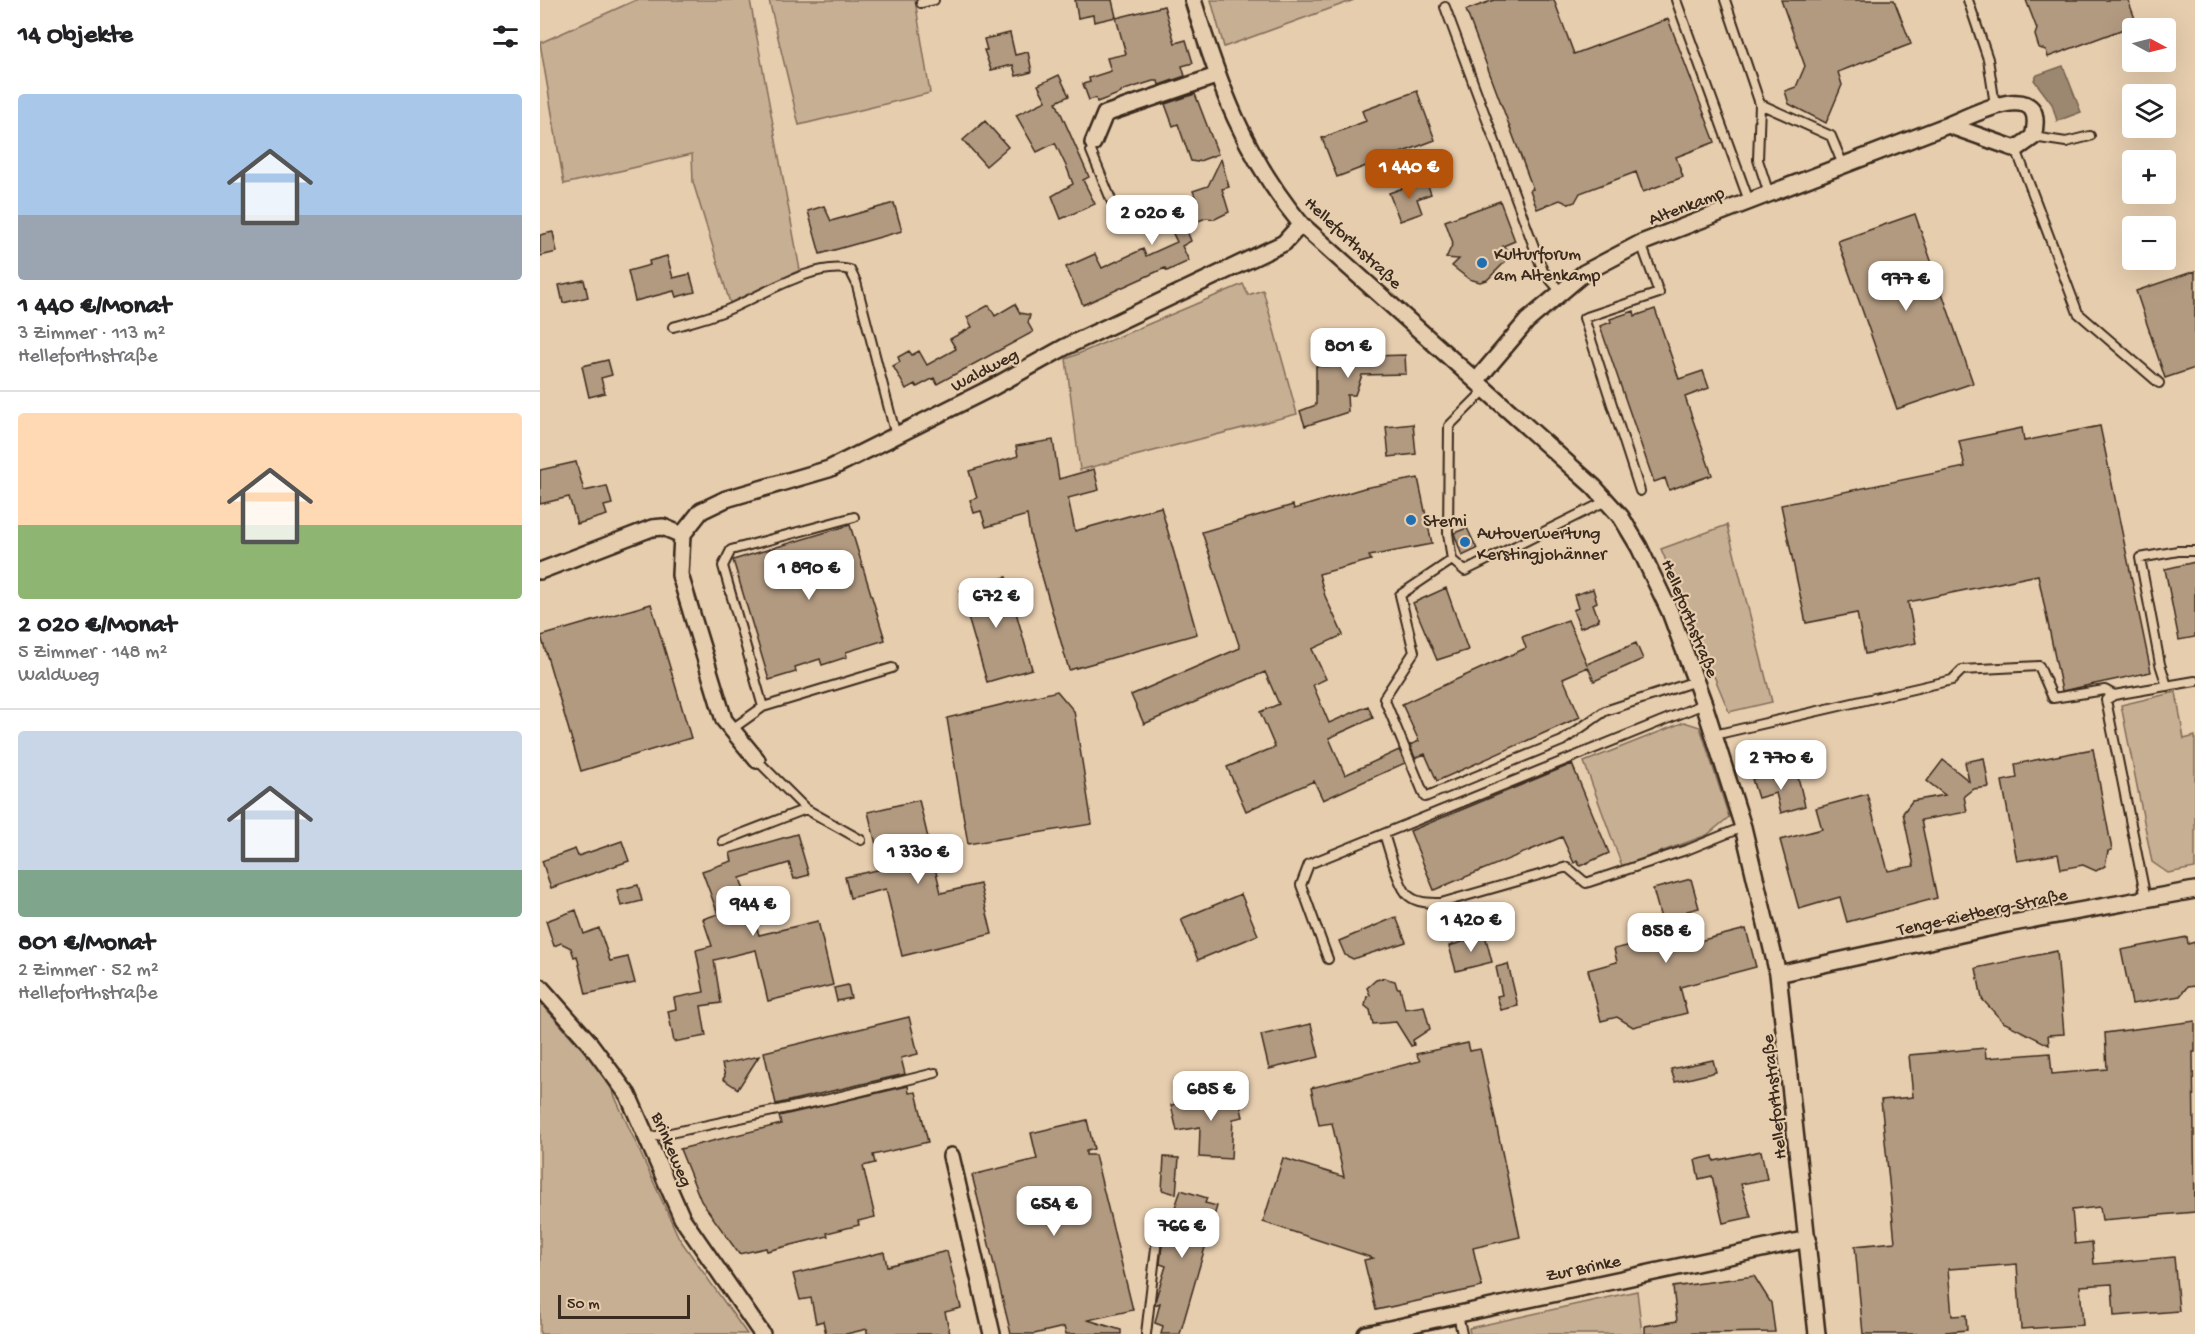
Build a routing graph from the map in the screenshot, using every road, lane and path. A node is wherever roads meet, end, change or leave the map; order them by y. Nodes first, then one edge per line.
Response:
1 (934, 0) edge
2 (1193, 0) edge
3 (1676, 0) edge
4 (1725, 0) edge
5 (1968, 0) edge
6 (921, 3) dead end
7 (1445, 7) dead end
8 (1216, 76) junction
9 (1760, 104) junction
10 (1995, 105) junction
11 (1948, 125) junction
12 (2090, 136) dead end
13 (2033, 137) junction
14 (1093, 143) joint
15 (2016, 149) junction
16 (1843, 165) junction
17 (1769, 194) junction
18 (1749, 201) junction
19 (1119, 219) dead end
20 (1301, 224) junction
21 (1641, 243) junction
22 (1561, 292) junction
23 (673, 327) dead end
24 (2159, 383) dead end
25 (1481, 385) junction
26 (896, 436) junction
27 (1640, 491) dead end
28 (1606, 501) junction
29 (854, 517) dead end
30 (682, 534) junction
31 (2195, 551) edge
32 (1452, 560) junction
33 (540, 571) edge
34 (892, 668) dead end
35 (1696, 681) junction
36 (2195, 681) edge
37 (2167, 686) junction
38 (2114, 695) junction
39 (1704, 704) junction
40 (763, 707) junction
41 (732, 729) junction
42 (1714, 735) junction
43 (757, 760) joint
44 (806, 809) junction
45 (1743, 826) junction
46 (1384, 834) junction
47 (861, 840) dead end
48 (723, 841) dead end
49 (2195, 890) edge
50 (2146, 898) junction
51 (1328, 958) dead end
52 (1778, 974) junction
53 (540, 987) edge
54 (935, 1073) dead end
55 (647, 1138) junction
56 (951, 1156) dead end
57 (1160, 1213) dead end
58 (1808, 1239) junction
59 (1458, 1314) junction
60 (762, 1334) edge
61 (992, 1334) edge
62 (1146, 1334) edge
63 (1366, 1334) edge
64 (1462, 1334) edge
65 (1817, 1334) edge

1 - 6 lane
2 - 8 street, Helleforthstraße
3 - 18 lane
4 - 9 lane
5 - 10 lane
7 - 22 lane
8 - 14 street
8 - 20 street, Helleforthstraße
9 - 16 lane
9 - 17 lane
10 - 11 street, Altenkamp
10 - 13 street, Altenkamp
11 - 15 street
11 - 16 street, Altenkamp
12 - 13 lane
13 - 15 street
14 - 19 lane
15 - 24 lane
16 - 17 street, Altenkamp
17 - 18 street, Altenkamp
18 - 21 street, Altenkamp
20 - 25 street, Helleforthstraße
20 - 26 street, Waldweg
21 - 22 street, Altenkamp
21 - 27 lane
22 - 25 street, Altenkamp
23 - 26 lane
25 - 28 street, Helleforthstraße
25 - 32 lane
26 - 30 street, Waldweg
28 - 32 lane
28 - 35 street, Helleforthstraße
29 - 40 lane
30 - 33 street
30 - 41 street
31 - 37 lane
32 - 35 lane
34 - 40 lane
35 - 39 street, Helleforthstraße
36 - 37 lane
37 - 38 lane
38 - 42 lane
38 - 50 lane
39 - 42 street, Helleforthstraße
39 - 46 lane
40 - 41 lane
41 - 43 street
42 - 45 street, Helleforthstraße
43 - 44 lane
44 - 47 lane
44 - 48 lane
45 - 46 lane
45 - 52 street, Helleforthstraße
46 - 51 lane
49 - 50 street, Tenge-Rietberg-Straße
50 - 52 street, Tenge-Rietberg-Straße
52 - 58 street, Helleforthstraße
53 - 55 street, Brinkeweg
54 - 55 lane
55 - 60 street, Brinkeweg
56 - 61 street
57 - 62 lane
58 - 59 street, Zur Brinke
58 - 65 street, Helleforthstraße
59 - 63 street, Zur Brinke
59 - 64 lane

